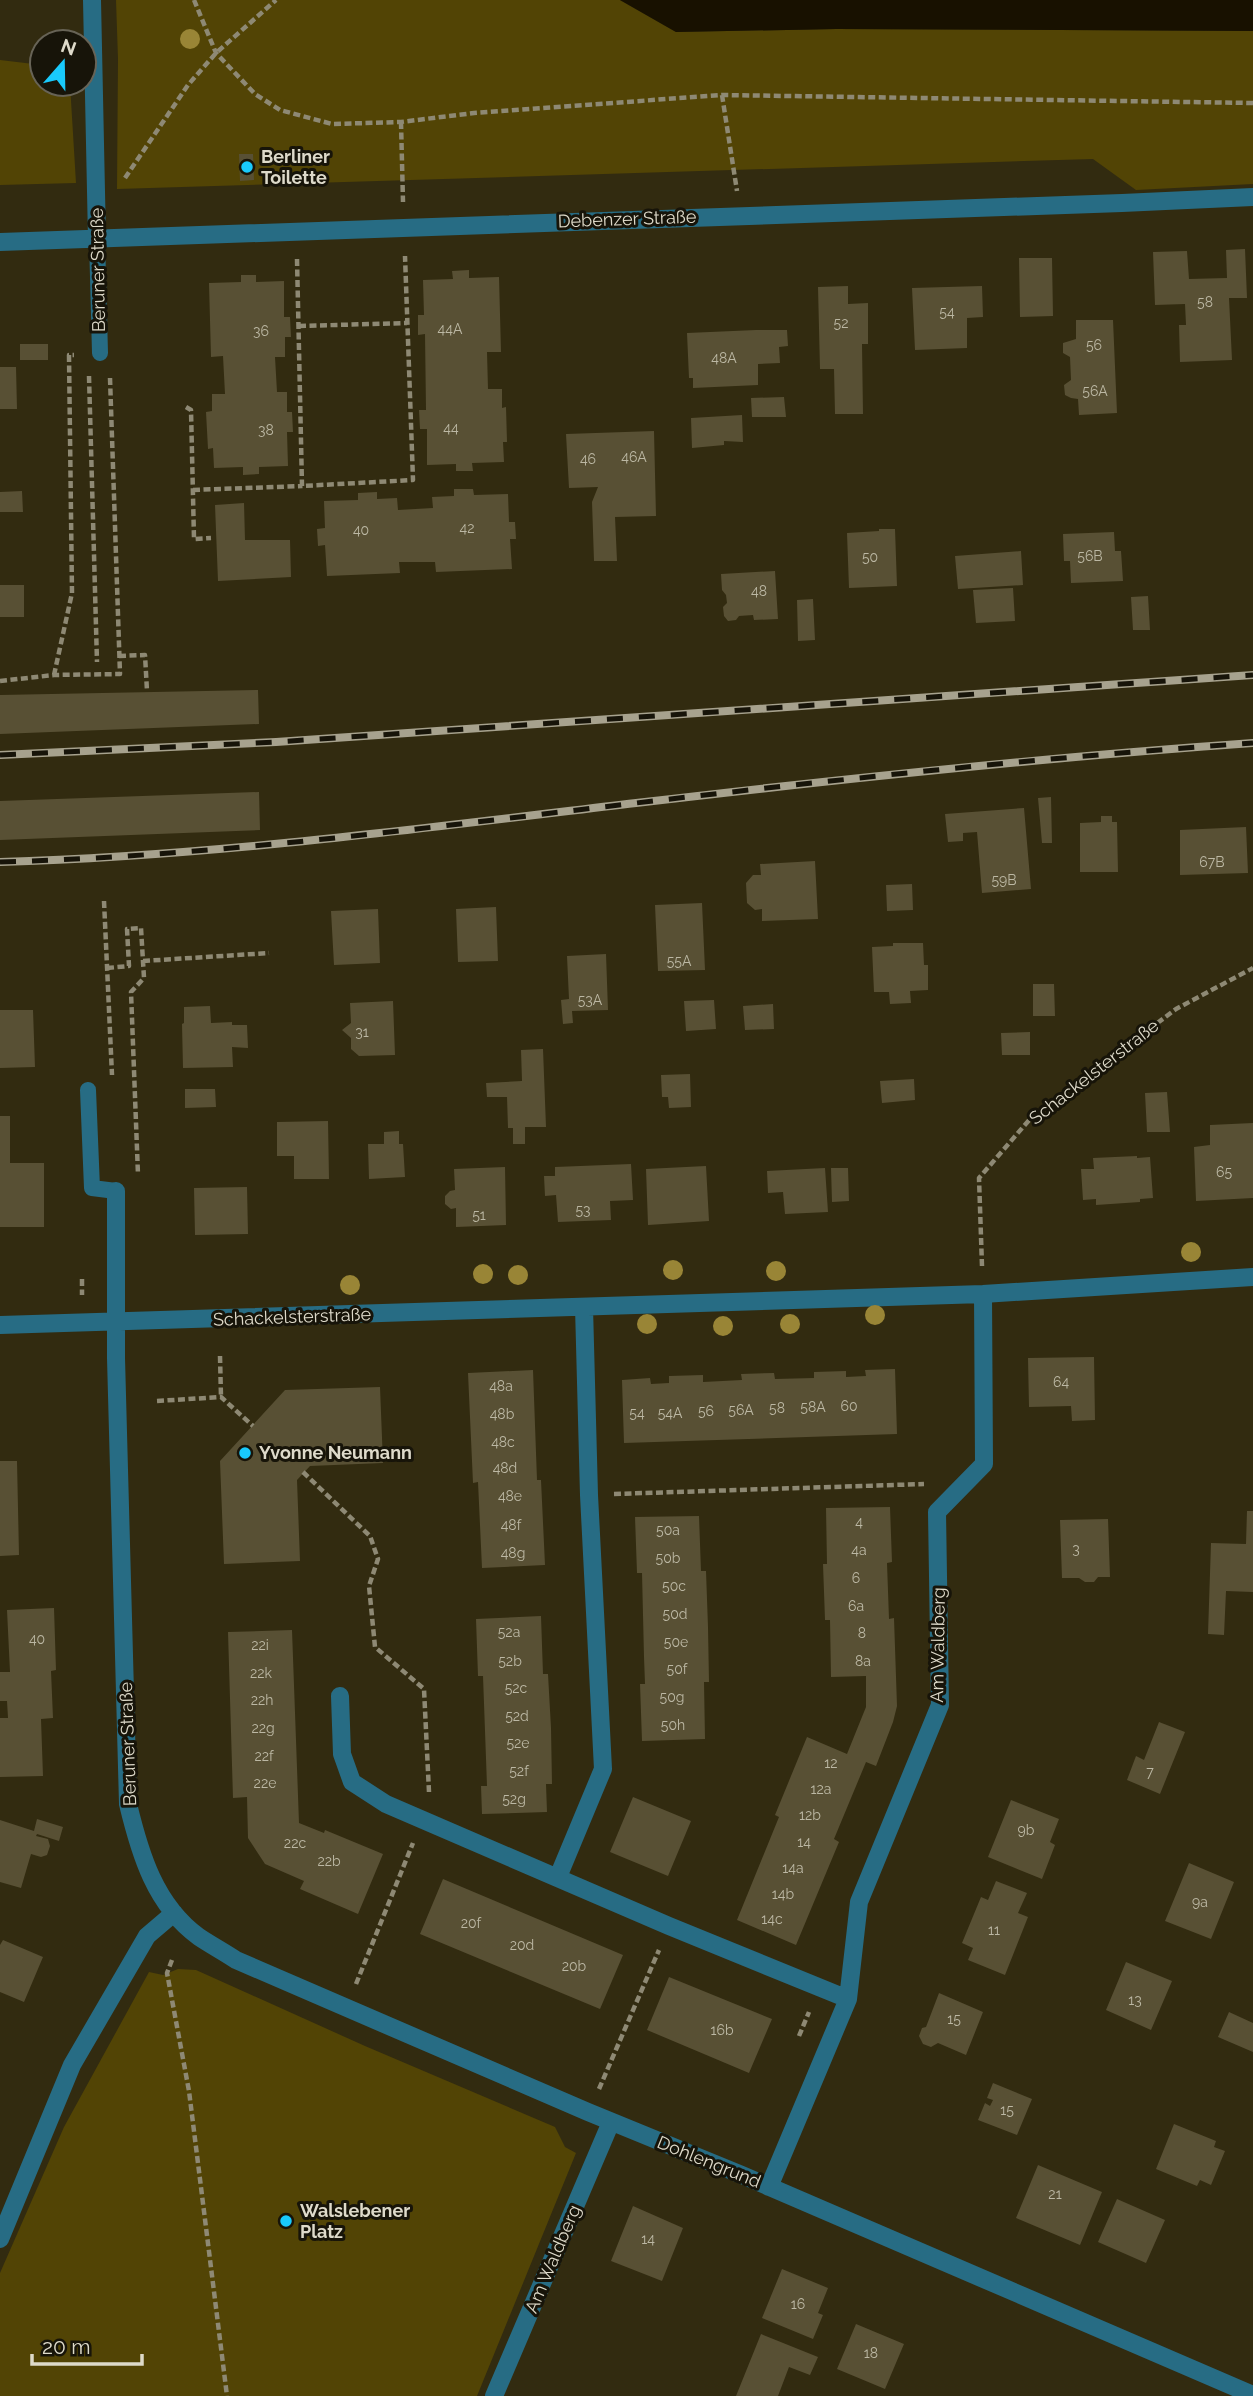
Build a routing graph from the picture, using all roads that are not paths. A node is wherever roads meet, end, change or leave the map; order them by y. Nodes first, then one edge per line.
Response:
1 (92, 0) edge
2 (1253, 197) edge
3 (97, 239) junction
4 (0, 242) edge
5 (100, 354) road end
6 (88, 1090) dead end
7 (116, 1191) joint
8 (1253, 1277) edge
9 (983, 1294) junction
10 (584, 1307) junction
11 (116, 1322) junction
12 (0, 1325) edge
13 (340, 1696) dead end
14 (558, 1877) junction
15 (174, 1913) junction
16 (848, 1999) junction
17 (611, 2122) junction
18 (769, 2187) junction
19 (0, 2239) edge
20 (1253, 2395) edge
21 (494, 2396) edge

1 - 3 street, Beruner Straße
2 - 3 street, Debenzer Straße
3 - 4 street, Debenzer Straße
3 - 5 lane, Beruner Straße
6 - 7 lane
7 - 11 street, Beruner Straße
8 - 9 street, Schackelsterstraße
9 - 10 street, Schackelsterstraße
9 - 16 street, Am Waldberg
10 - 11 street, Schackelsterstraße
10 - 14 street
11 - 12 street, Schackelsterstraße
11 - 15 street, Beruner Straße
13 - 14 street
14 - 16 street
15 - 17 street, Dohlengrund
15 - 19 street
16 - 18 street, Am Waldberg
17 - 18 street, Dohlengrund
17 - 21 street, Am Waldberg
18 - 20 street, Dohlengrund

